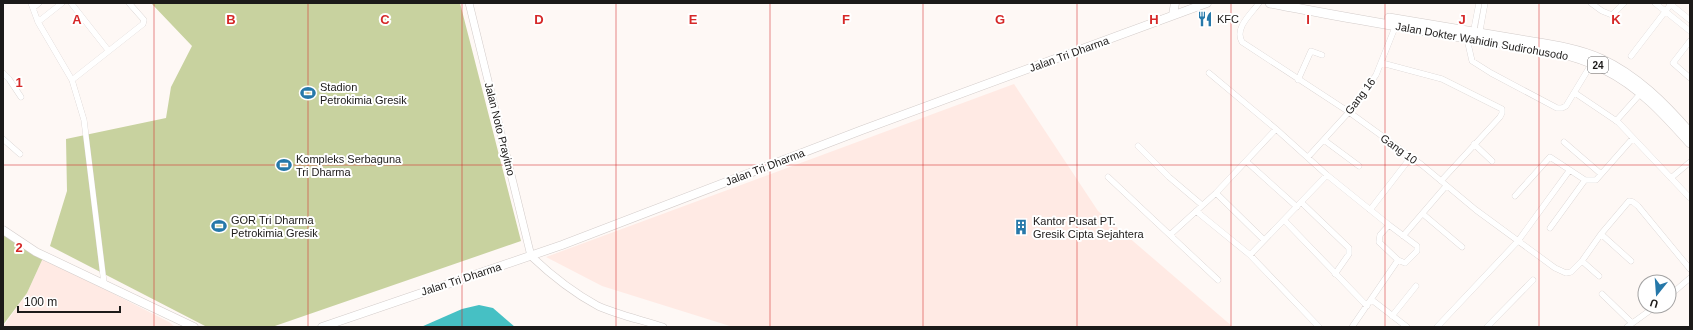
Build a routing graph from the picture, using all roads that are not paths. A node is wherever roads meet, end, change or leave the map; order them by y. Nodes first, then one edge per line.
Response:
1 (39, 3) edge
2 (62, 3) edge
3 (71, 3) edge
4 (129, 3) edge
5 (469, 3) edge
6 (1175, 3) edge
7 (1207, 3) edge
8 (1259, 3) edge
9 (1270, 3) edge
10 (1302, 3) edge
11 (1479, 3) edge
12 (1484, 3) edge
13 (1591, 3) edge
14 (1624, 3) edge
15 (1655, 3) edge
16 (1670, 4) edge
17 (32, 6) edge
18 (1665, 11) junction
19 (1173, 15) junction
20 (1690, 20) edge
21 (38, 22) junction
22 (1396, 25) junction
23 (1690, 30) edge
24 (1474, 36) junction
25 (1690, 40) edge
26 (108, 50) junction
27 (1322, 55) dead end
28 (1631, 56) dead end
29 (1382, 63) junction
30 (1592, 63) junction
31 (3, 73) edge
32 (1209, 73) dead end
33 (1690, 78) edge
34 (72, 80) junction
35 (1298, 80) junction
36 (1575, 93) junction
37 (1641, 93) junction
38 (21, 97) dead end
39 (1349, 112) junction
40 (1616, 121) junction
41 (1276, 129) junction
42 (1690, 133) edge
43 (3, 138) edge
44 (1634, 138) junction
45 (1324, 140) junction
46 (1564, 142) dead end
47 (1690, 143) edge
48 (1474, 144) junction
49 (1138, 146) dead end
50 (20, 154) dead end
51 (1308, 157) junction
52 (1411, 158) junction
53 (1492, 161) dead end
54 (1247, 162) junction
55 (1690, 162) edge
56 (1359, 166) dead end
57 (1570, 171) junction
58 (1601, 174) junction
59 (1327, 175) junction
60 (1108, 177) dead end
61 (1671, 178) junction
62 (1585, 180) junction
63 (1441, 181) junction
64 (1446, 186) junction
65 (1216, 192) junction
66 (1515, 196) dead end
67 (1690, 198) edge
68 (1301, 202) junction
69 (1202, 205) junction
70 (1297, 207) junction
71 (1370, 210) junction
72 (1196, 211) junction
73 (1423, 214) junction
74 (1284, 220) junction
75 (1389, 225) junction
76 (1550, 228) dead end
77 (3, 230) edge
78 (1171, 234) junction
79 (1601, 234) junction
80 (1403, 236) junction
81 (1264, 240) junction
82 (1518, 240) junction
83 (1462, 247) dead end
84 (1250, 255) junction
85 (532, 256) junction
86 (1398, 260) junction
87 (1582, 261) junction
88 (1631, 261) dead end
89 (1690, 269) edge
90 (1335, 274) junction
91 (1599, 276) dead end
92 (1690, 278) edge
93 (1218, 280) dead end
94 (1533, 280) dead end
95 (104, 283) junction
96 (1416, 286) dead end
97 (1677, 289) edge
98 (1602, 294) dead end
99 (1372, 300) junction
100 (1367, 306) junction
101 (1645, 314) edge
102 (175, 316) junction
103 (1392, 316) junction
104 (1632, 323) junction
105 (183, 327) edge
106 (194, 327) edge
107 (322, 327) edge
108 (663, 327) edge
109 (1319, 327) edge
110 (1352, 327) edge
111 (1407, 327) edge
112 (1437, 327) edge
113 (1488, 327) edge
114 (1627, 327) edge

1 - 17 street
2 - 21 street
3 - 26 street
4 - 26 street
5 - 85 street, Jalan Noto Prayitno
6 - 19 main road
7 - 19 main road, Jalan Tri Dharma
8 - 35 street, Gang 10
9 - 22 highway, Jalan Dokter Wahidin Sudirohusodo / 24
10 - 24 highway, Jalan Dokter Wahidin Sudirohusodo / 24
11 - 24 street
12 - 24 street
13 - 14 street
15 - 18 street
16 - 18 street
16 - 20 street
17 - 21 street
18 - 23 street
18 - 28 street
19 - 85 main road, Jalan Tri Dharma
21 - 34 street
22 - 24 highway, Jalan Dokter Wahidin Sudirohusodo / 24
22 - 29 street, Gang 16
24 - 30 highway, Jalan Dokter Wahidin Sudirohusodo / 24
24 - 36 street
24 - 42 highway, Jalan Dokter Wahidin Sudirohusodo / 24
25 - 33 street
26 - 34 street
27 - 35 street
29 - 39 street, Gang 16
29 - 48 street
30 - 36 street
30 - 37 highway, Jalan Dokter Wahidin Sudirohusodo / 24
31 - 38 street
32 - 41 street
34 - 95 street
35 - 39 street, Gang 10
36 - 40 street
37 - 40 street
37 - 47 highway, Jalan Dokter Wahidin Sudirohusodo / 24
39 - 45 street, Gang 16
39 - 52 street, Gang 10
40 - 44 street
41 - 51 street
41 - 54 street
43 - 50 street
44 - 58 street
44 - 61 street
45 - 51 street, Gang 16
45 - 56 street
46 - 58 street
48 - 53 street
48 - 63 street
49 - 69 street
51 - 59 street
52 - 63 street, Gang 10
52 - 71 street
54 - 65 street
54 - 70 street
55 - 61 street
57 - 62 street
57 - 66 street
57 - 82 street
58 - 62 street
59 - 68 street
59 - 71 street
60 - 78 street
61 - 67 street
62 - 76 street
63 - 64 street, Gang 10
64 - 73 street
64 - 82 street, Gang 10
65 - 69 street
65 - 81 street
68 - 70 street
68 - 90 street
69 - 72 street
70 - 74 street
71 - 75 street
72 - 78 street
72 - 84 street
73 - 80 street
73 - 83 street
74 - 81 street
74 - 90 street
75 - 80 street
75 - 86 street
77 - 95 main road
78 - 93 street
79 - 87 street
79 - 88 street
79 - 89 street
80 - 86 street
81 - 84 street
82 - 87 street, Gang 10
82 - 112 street
84 - 109 street
85 - 107 main road, Jalan Tri Dharma
85 - 108 street
86 - 99 street
87 - 91 street
90 - 100 street
92 - 97 street
94 - 113 street
95 - 102 main road
96 - 103 street
98 - 104 street
99 - 100 street
99 - 103 street
100 - 110 street
101 - 104 street
102 - 105 main road
102 - 106 main road
103 - 111 street
104 - 114 street

